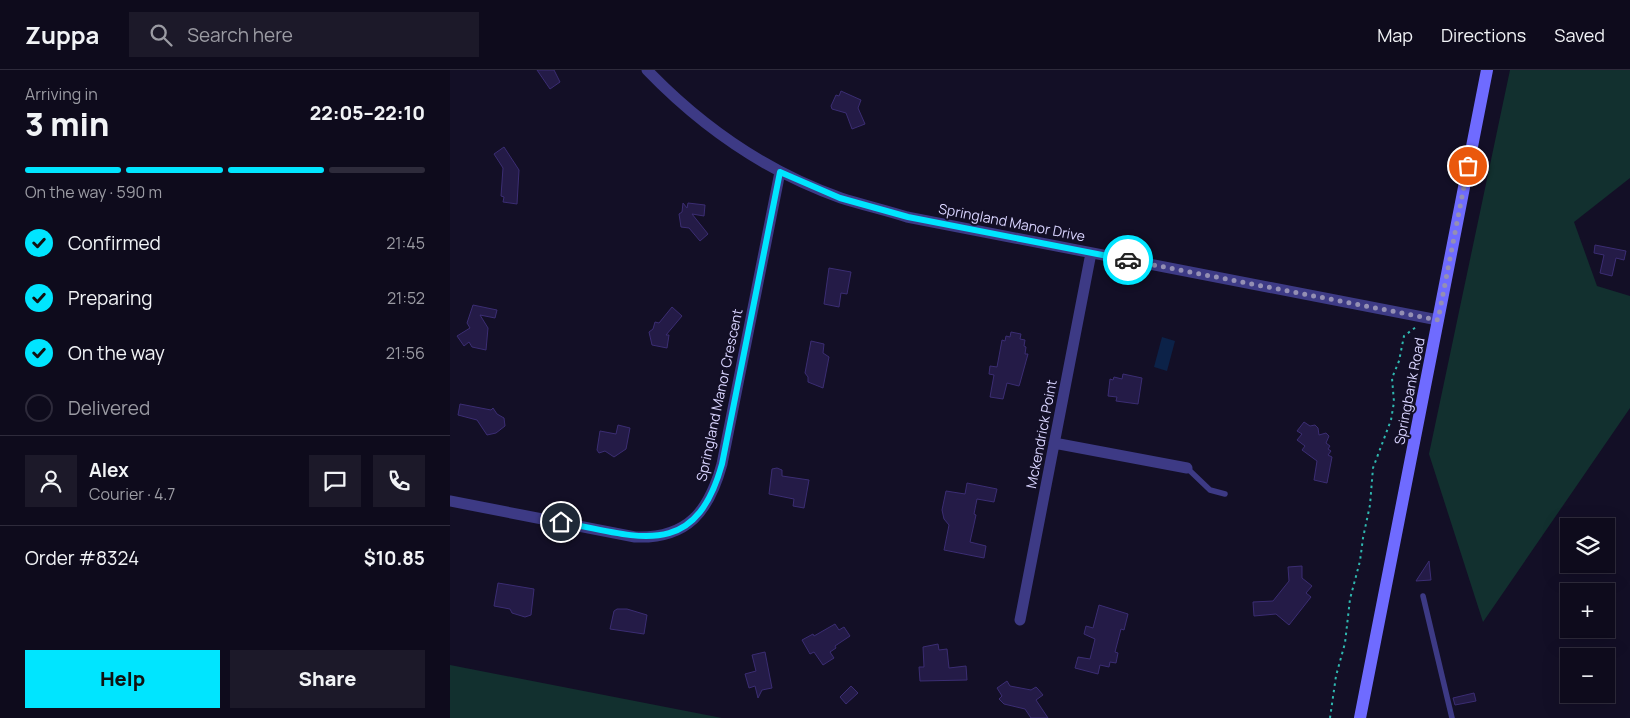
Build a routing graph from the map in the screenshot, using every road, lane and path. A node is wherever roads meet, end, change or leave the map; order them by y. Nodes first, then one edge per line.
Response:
1 (647, 70) edge
2 (1487, 70) edge
3 (780, 172) junction
4 (1091, 254) junction
5 (1433, 318) junction
6 (1054, 443) junction
7 (1187, 468) joint
8 (1225, 494) dead end
9 (450, 501) edge
10 (1423, 596) dead end
11 (1020, 620) dead end
12 (1330, 718) edge
13 (1360, 718) edge
14 (1452, 718) edge

1 - 3 street, Springland Manor Drive
2 - 5 street, Springbank Road
3 - 4 street, Springland Manor Drive
3 - 9 street, Springland Manor Crescent
4 - 5 street, Springland Manor Drive
4 - 6 street, Mckendrick Point
5 - 12 path
5 - 13 street, Springbank Road
6 - 7 street
6 - 11 street, Mckendrick Point
7 - 8 lane
10 - 14 lane

